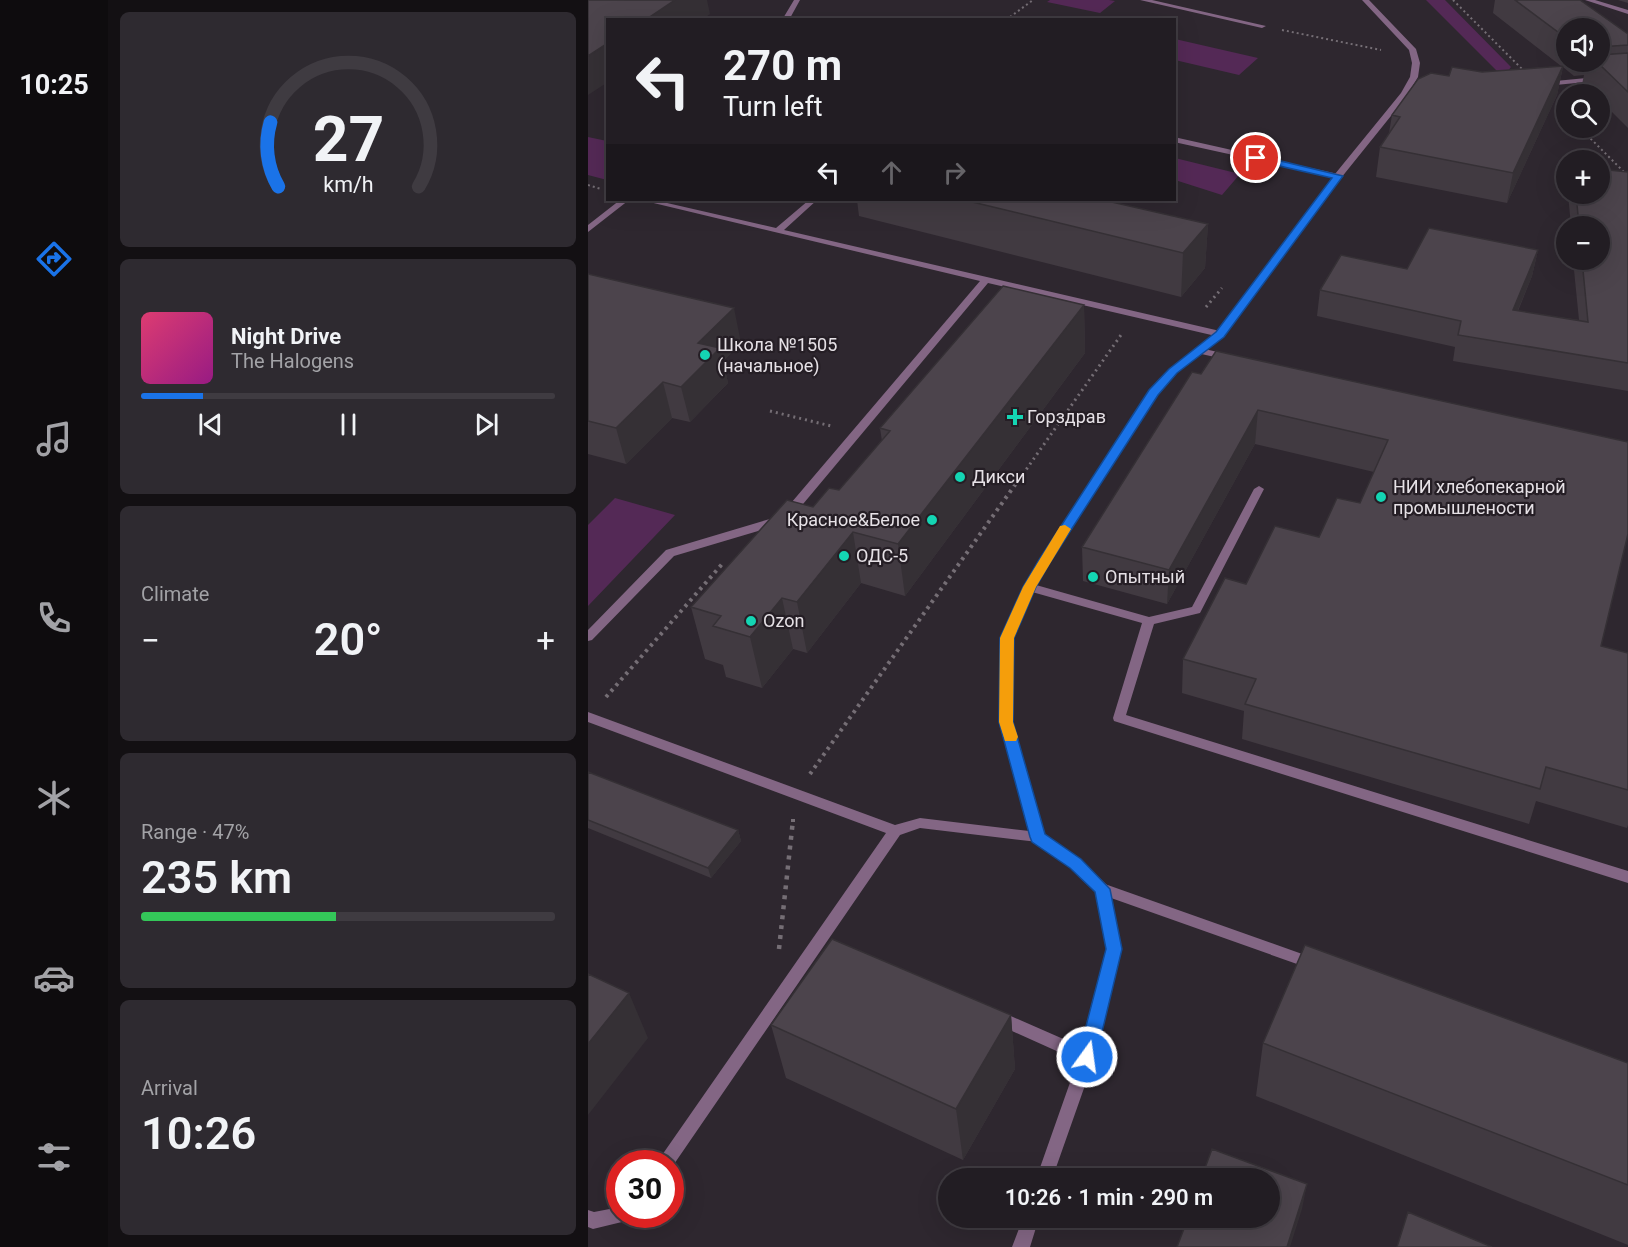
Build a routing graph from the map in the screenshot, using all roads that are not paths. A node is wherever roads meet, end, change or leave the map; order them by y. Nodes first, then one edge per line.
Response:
1 (797, 0) edge
2 (1143, 0) edge
3 (1365, 0) edge
4 (1588, 0) edge
5 (1628, 12) edge
6 (785, 18) edge
7 (1262, 26) road end
8 (1628, 76) edge
9 (1538, 85) edge
10 (1415, 93) edge
11 (1404, 94) junction
12 (1176, 139) edge
13 (1338, 176) junction
14 (624, 201) edge
15 (649, 201) edge
16 (812, 201) edge
17 (588, 229) edge
18 (778, 231) junction
19 (985, 280) junction
20 (1220, 334) junction
21 (1200, 351) junction
22 (1244, 361) edge
23 (1259, 489) dead end
24 (1029, 587) junction
25 (1149, 621) junction
26 (588, 637) edge
27 (588, 717) edge
28 (896, 831) junction
29 (1038, 837) junction
30 (1628, 877) edge
31 (1102, 889) junction
32 (1331, 970) edge
33 (979, 1009) edge
34 (1087, 1057) junction
35 (676, 1150) edge
36 (1048, 1168) edge
37 (588, 1218) edge
38 (606, 1218) edge
39 (1028, 1228) edge
40 (1021, 1247) edge

1 - 6 street
2 - 7 street
3 - 11 street
4 - 5 street
8 - 9 street
10 - 11 street
11 - 13 street
12 - 13 street
13 - 20 street
14 - 17 street
15 - 18 street
16 - 18 street
18 - 19 street
19 - 20 street
19 - 26 street
20 - 21 street
21 - 22 street
21 - 24 street
23 - 25 street
24 - 25 street
24 - 29 street
25 - 30 street
27 - 28 street
28 - 29 street
28 - 35 street
29 - 31 street
31 - 32 street
31 - 34 street
33 - 34 street
34 - 36 street
37 - 38 street
39 - 40 street

